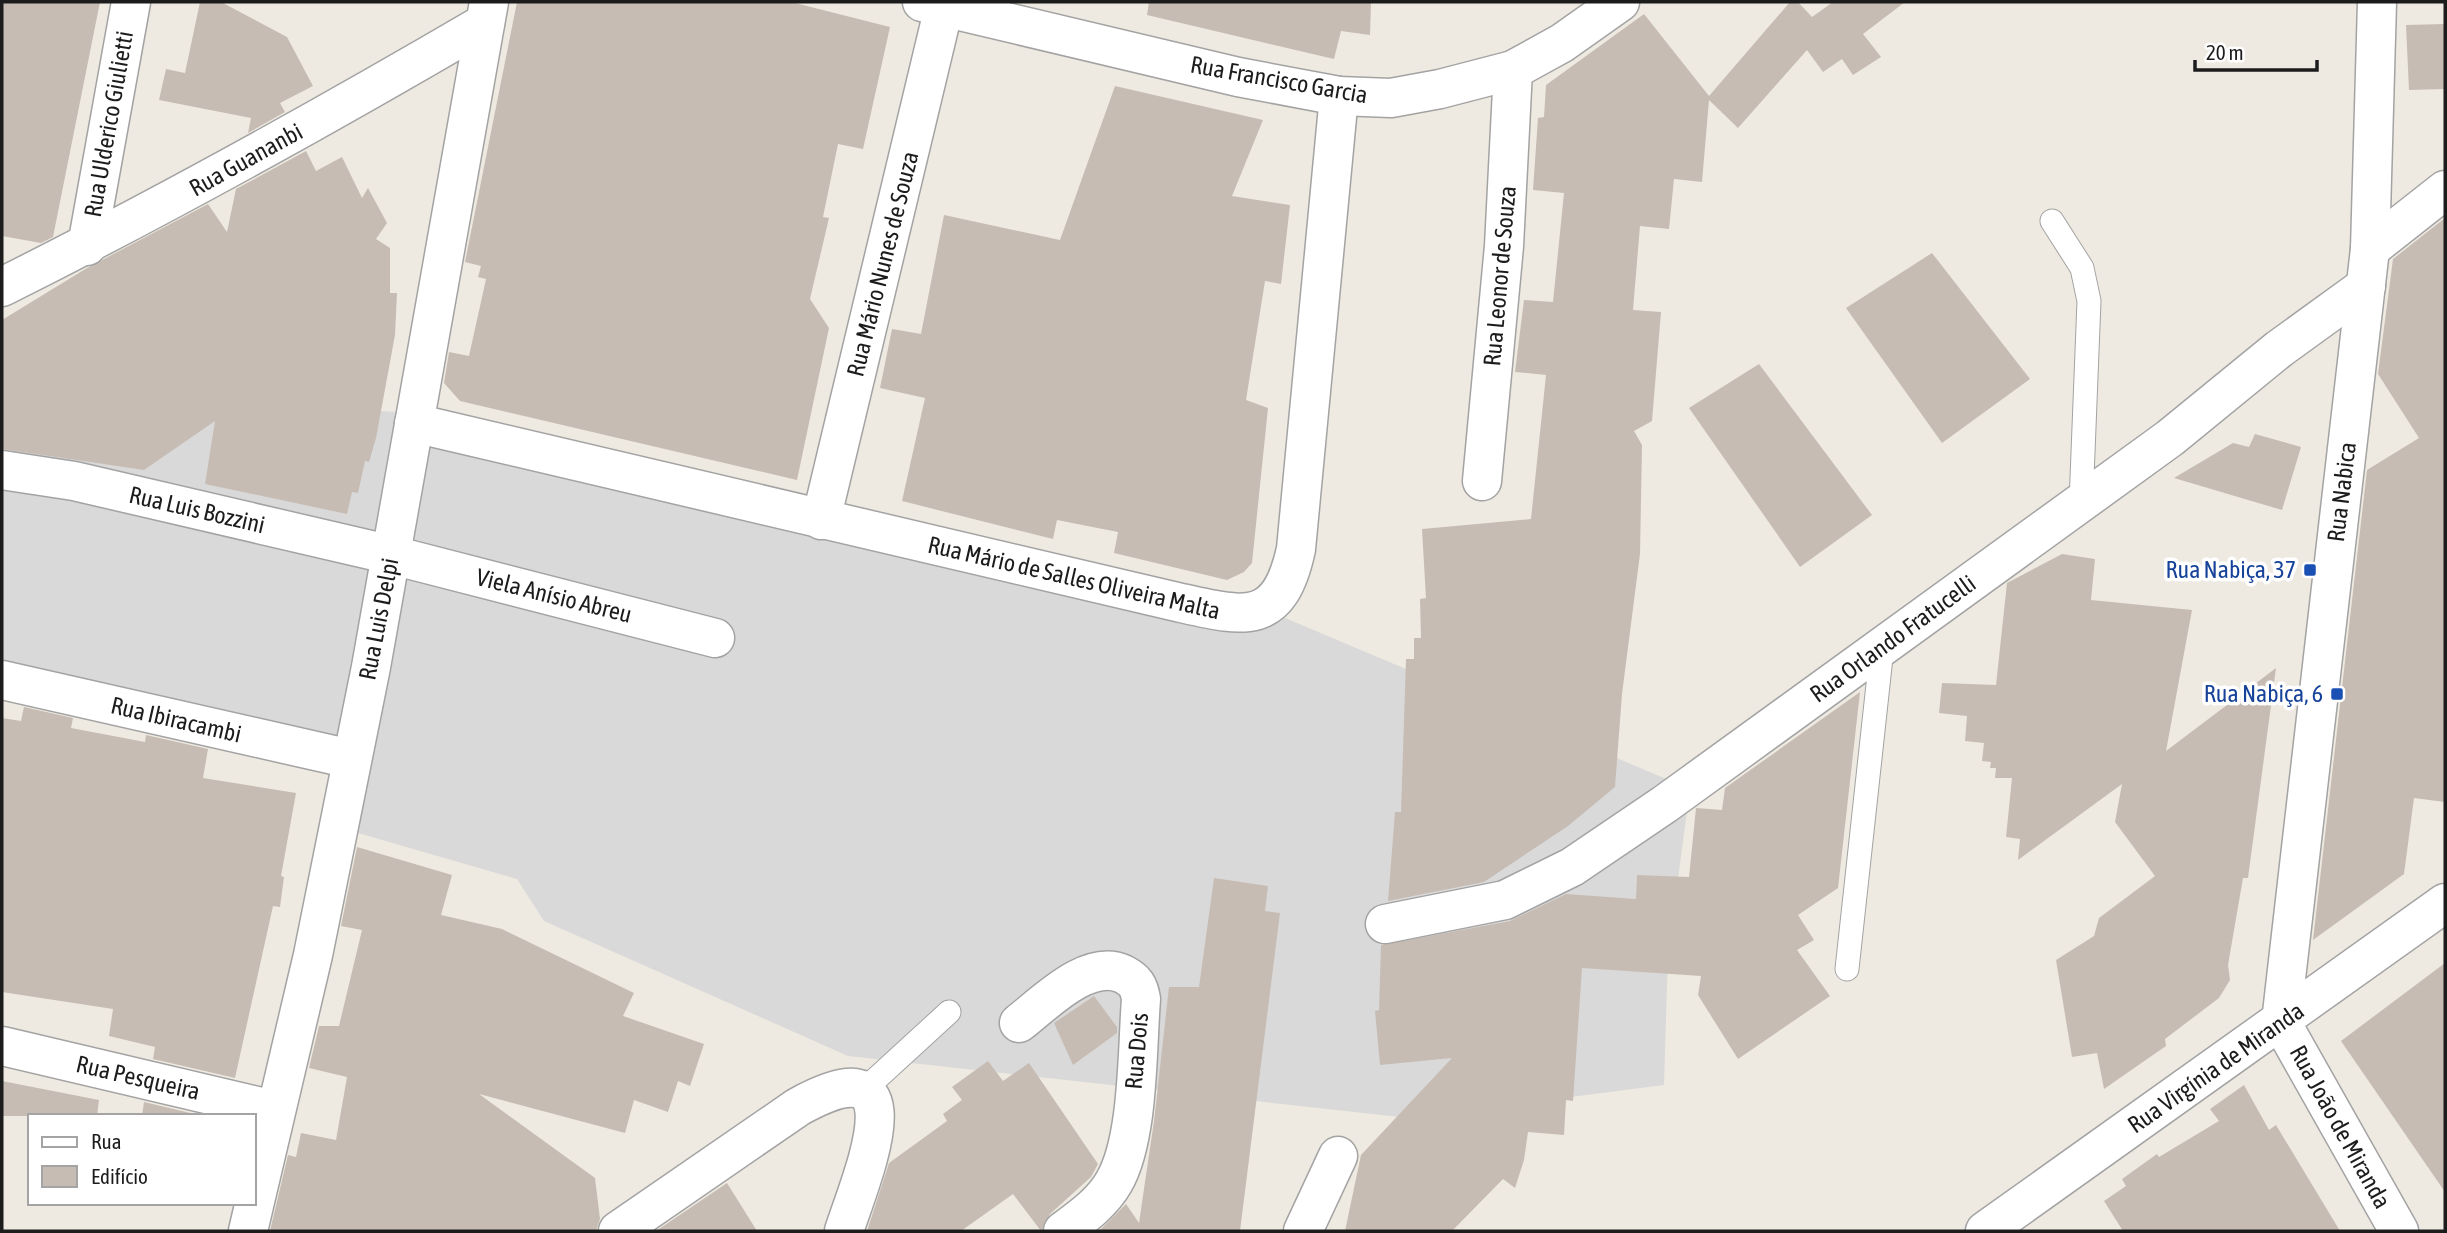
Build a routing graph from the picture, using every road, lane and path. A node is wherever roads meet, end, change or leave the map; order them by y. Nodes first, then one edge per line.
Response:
1 (131, 2) edge
2 (1620, 2) edge
3 (2376, 2) edge
4 (933, 4) edge
5 (487, 12) edge
6 (1513, 70) junction
7 (1339, 96) junction
8 (2445, 190) edge
9 (2052, 221) dead end
10 (87, 246) junction
11 (2370, 249) junction
12 (2366, 286) junction
13 (2, 287) edge
14 (414, 424) junction
15 (2, 470) edge
16 (1482, 481) dead end
17 (2081, 503) junction
18 (821, 520) junction
19 (392, 555) junction
20 (715, 638) dead end
21 (1882, 648) junction
22 (2, 680) edge
23 (351, 760) junction
24 (2445, 903) edge
25 (1385, 924) dead end
26 (1847, 969) dead end
27 (949, 1012) dead end
28 (2281, 1022) junction
29 (1019, 1023) dead end
30 (2, 1046) edge
31 (865, 1089) junction
32 (274, 1110) junction
33 (1338, 1156) dead end
34 (256, 1194) edge
35 (254, 1205) edge
36 (248, 1231) edge
37 (618, 1231) edge
38 (844, 1231) edge
39 (1063, 1231) edge
40 (1303, 1231) edge
41 (1985, 1231) edge
42 (2399, 1231) edge

1 - 10 street, Rua Ulderico Giulietti
2 - 6 street, Rua Francisco Garcia
3 - 11 street, Rua Nabica
4 - 7 street, Rua Francisco Garcia
4 - 18 street, Rua Mário Nunes de Souza
5 - 10 street, Rua Guananbi
5 - 14 street, Rua Luis Delpi
6 - 7 street, Rua Francisco Garcia
6 - 16 street, Rua Leonor de Souza
7 - 18 street, Rua Mário de Salles Oliveira Malta
8 - 11 street
9 - 17 lane
10 - 13 street, Rua Guananbi
11 - 12 street, Rua Nabica
12 - 17 street, Rua Orlando Fratucelli
12 - 28 street, Rua Nabica
14 - 18 street, Rua Mário de Salles Oliveira Malta
14 - 19 street, Rua Luis Delpi
15 - 19 street, Rua Luis Bozzini
17 - 21 street, Rua Orlando Fratucelli
19 - 20 street, Viela Anísio Abreu
19 - 23 street, Rua Luis Delpi
21 - 25 street, Rua Orlando Fratucelli
21 - 26 lane
22 - 23 street, Rua Ibiracambi
23 - 32 street, Rua Luis Delpi
24 - 28 street, Rua Virgínia de Miranda
27 - 31 lane
28 - 41 street, Rua Virgínia de Miranda
28 - 42 street, Rua João de Miranda
29 - 39 street, Rua Dois
30 - 32 street, Rua Pesqueira
31 - 37 street
31 - 38 street
32 - 34 street, Rua Luis Delpi
33 - 40 street
35 - 36 street, Rua Luis Delpi

